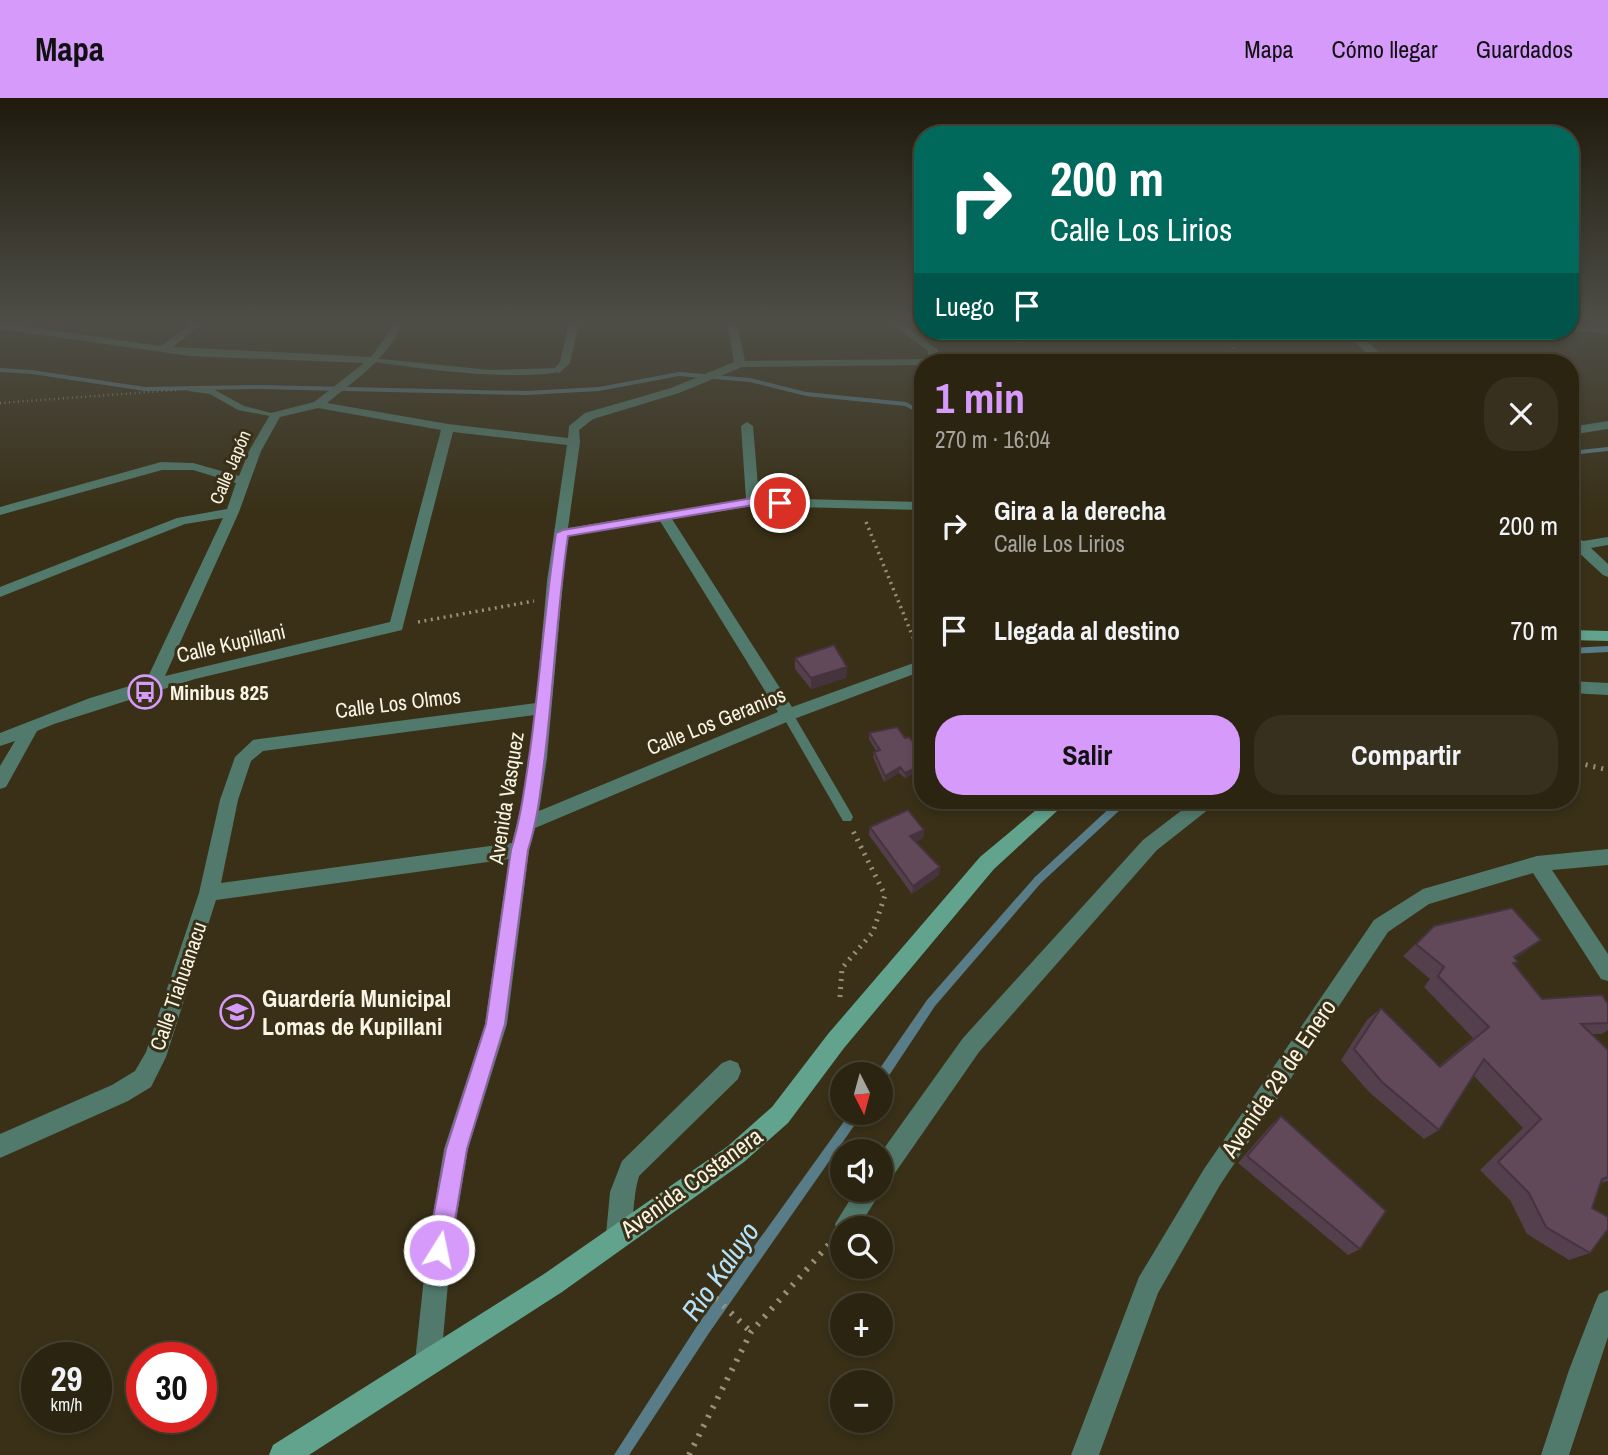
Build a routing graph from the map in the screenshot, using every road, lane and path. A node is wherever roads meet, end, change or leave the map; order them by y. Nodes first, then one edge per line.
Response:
1 (341, 385) edge
2 (689, 385) edge
3 (191, 389) joint
4 (323, 400) junction
5 (0, 403) edge
6 (275, 415) junction
7 (1608, 425) edge
8 (747, 426) dead end
9 (448, 428) junction
10 (1579, 430) edge
11 (574, 442) junction
12 (242, 481) junction
13 (753, 502) junction
14 (860, 506) junction
15 (914, 506) edge
16 (0, 511) edge
17 (232, 512) junction
18 (663, 516) junction
19 (563, 533) junction
20 (1608, 541) edge
21 (1579, 543) edge
22 (1579, 549) edge
23 (1608, 572) edge
24 (0, 592) edge
25 (552, 598) junction
26 (397, 626) junction
27 (1579, 635) edge
28 (1608, 636) edge
29 (914, 641) edge
30 (914, 659) edge
31 (154, 682) junction
32 (1579, 687) edge
33 (1608, 689) edge
34 (543, 708) junction
35 (788, 715) junction
36 (32, 726) junction
37 (0, 740) edge
38 (259, 745) joint
39 (1579, 763) edge
40 (1608, 770) edge
41 (0, 782) edge
42 (1050, 809) edge
43 (1196, 809) edge
44 (846, 817) joint
45 (528, 822) junction
46 (520, 850) junction
47 (1608, 857) edge
48 (1536, 864) junction
49 (209, 894) junction
50 (1608, 972) edge
51 (836, 1041) junction
52 (730, 1071) dead end
53 (0, 1146) edge
54 (893, 1156) edge
55 (618, 1235) junction
56 (830, 1242) edge
57 (708, 1292) dead end
58 (1608, 1303) edge
59 (751, 1332) junction
60 (428, 1361) junction
61 (283, 1455) edge
62 (690, 1455) edge
63 (1085, 1455) edge
64 (1555, 1455) edge

1 - 4 street, Calle Japón
2 - 11 street, Avenida Vasquez
3 - 5 path
3 - 6 lane
4 - 6 street, Calle Japón
4 - 9 street
6 - 12 street, Calle Japón
7 - 10 street
8 - 13 street
9 - 11 street
9 - 26 street
11 - 19 street, Avenida Vasquez
12 - 16 street
12 - 17 street, Calle Japón
13 - 14 street
13 - 18 street
14 - 15 street
14 - 29 path
17 - 24 street
17 - 31 street, Calle Japón
18 - 19 street
18 - 35 street
19 - 25 street, Avenida Vasquez
20 - 21 street
22 - 23 street
25 - 26 path
25 - 34 street, Avenida Vasquez
26 - 31 street, Calle Kupillani
27 - 28 main road
30 - 35 street, Calle Los Geranios
31 - 36 street, Calle Kupillani
32 - 33 street
34 - 38 street, Calle Los Olmos
34 - 45 street, Avenida Vasquez
35 - 44 lane
35 - 45 street, Calle Los Geranios
36 - 37 street, Calle Kupillani
36 - 41 street
38 - 49 street, Calle Tiahuanacu
39 - 40 path
42 - 51 main road, Avenida Costanera
43 - 54 street
44 - 51 path
45 - 46 street, Avenida Vasquez
46 - 49 street
46 - 60 street, Avenida Vasquez
47 - 48 street, Avenida 29 de Enero
48 - 50 street
48 - 63 street, Avenida 29 de Enero
49 - 53 street, Calle Tiahuanacu
51 - 55 main road, Avenida Costanera
52 - 55 street
55 - 60 main road, Avenida Costanera
56 - 59 path
57 - 59 path
58 - 64 street
59 - 62 path
60 - 61 main road, Avenida Costanera

